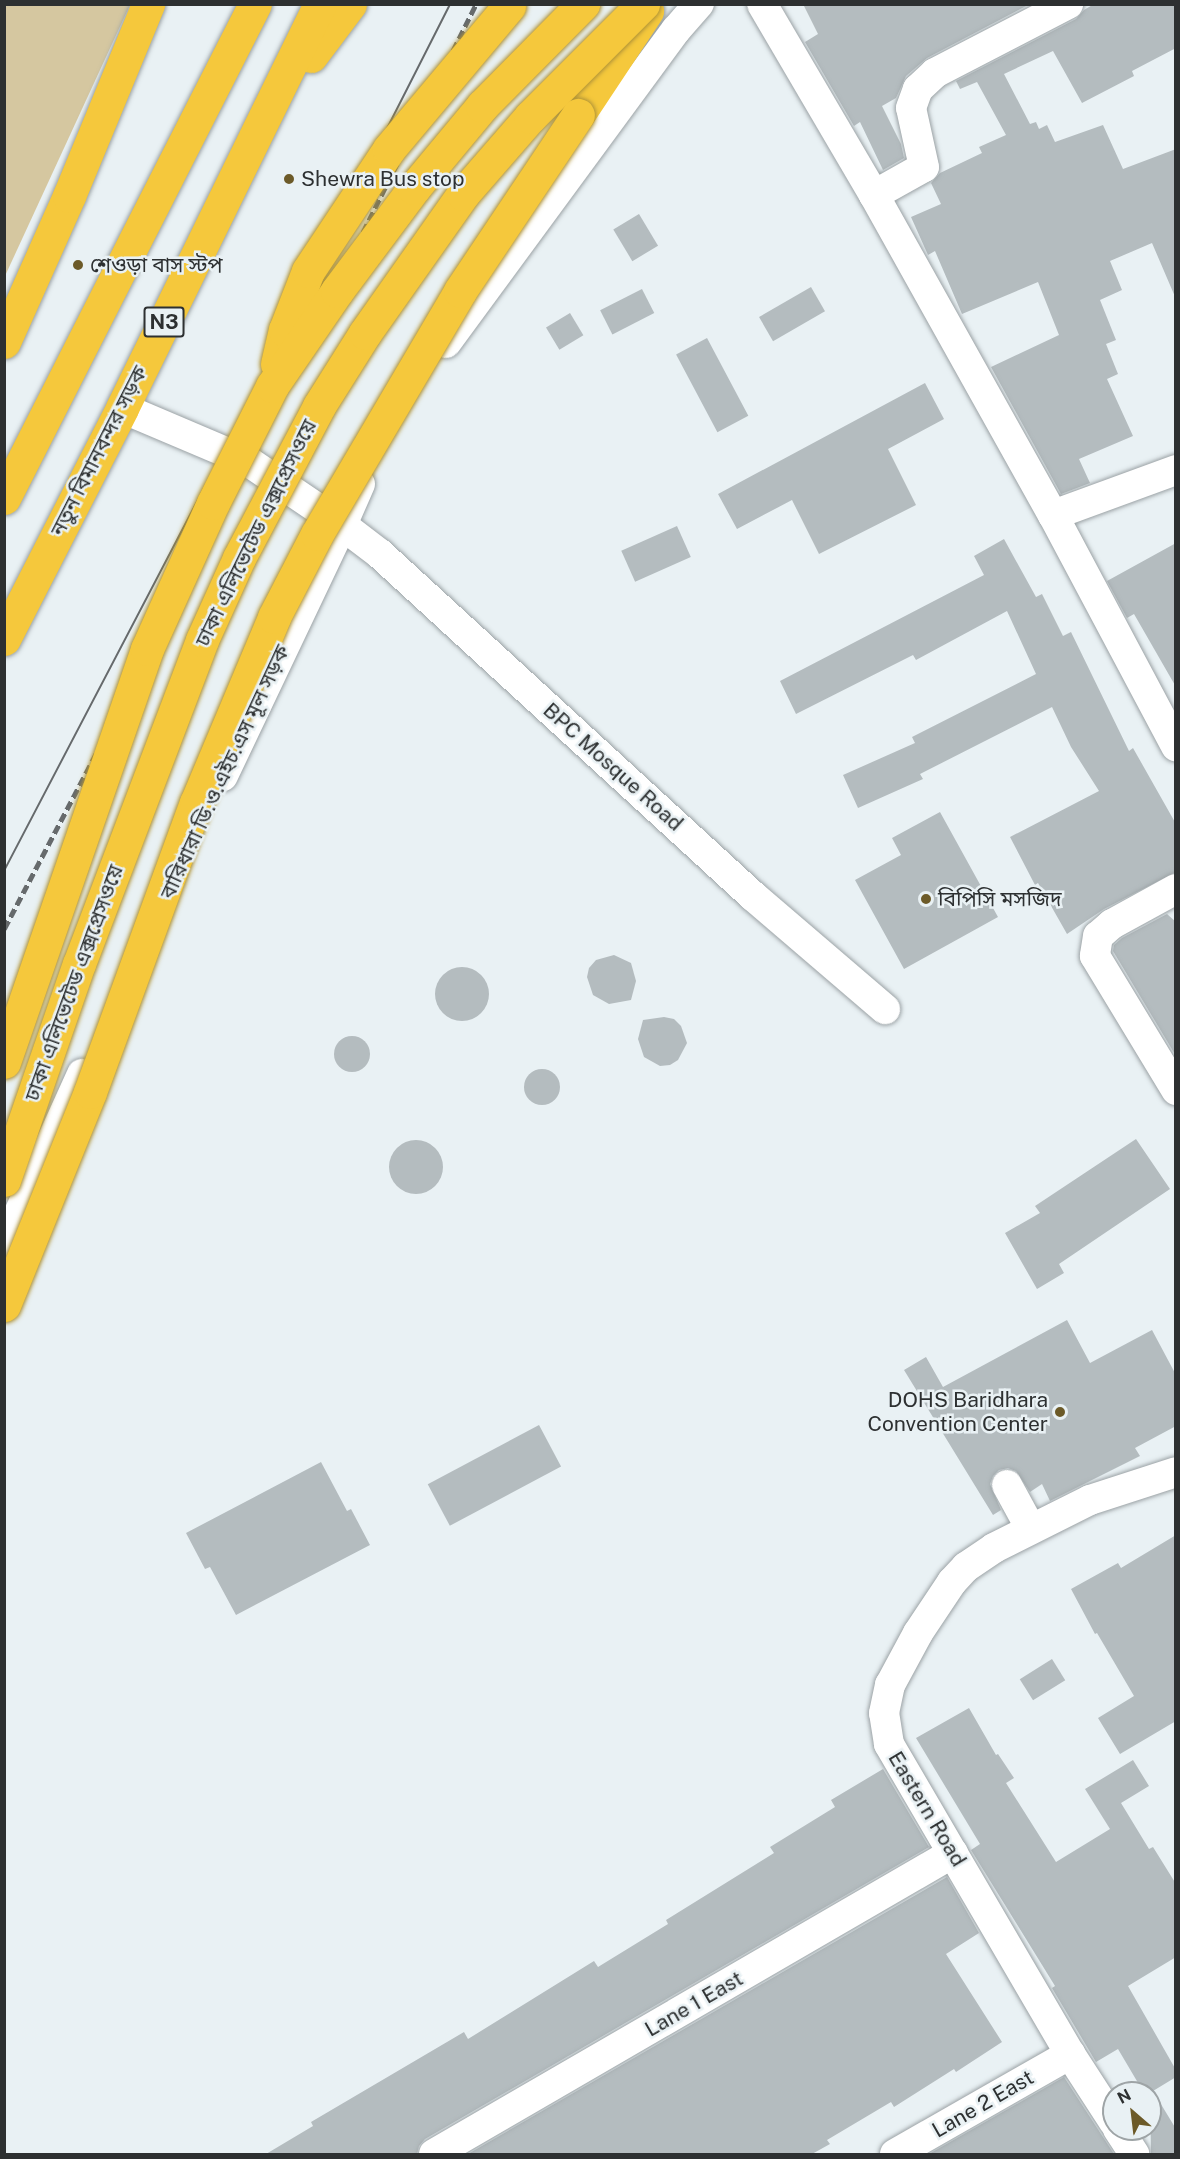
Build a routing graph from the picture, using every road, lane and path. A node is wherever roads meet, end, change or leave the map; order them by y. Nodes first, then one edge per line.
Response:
1 (148, 4) edge
2 (255, 4) edge
3 (320, 4) edge
4 (350, 4) edge
5 (511, 4) edge
6 (583, 4) edge
7 (643, 4) edge
8 (651, 4) edge
9 (699, 4) edge
10 (762, 4) edge
11 (1068, 4) edge
12 (262, 120) junction
13 (874, 195) junction
14 (4, 342) edge
15 (272, 386) junction
16 (122, 408) junction
17 (1176, 470) edge
18 (4, 498) edge
19 (1053, 515) junction
20 (342, 525) junction
21 (4, 639) edge
22 (1176, 746) edge
23 (1176, 889) edge
24 (885, 1009) dead end
25 (4, 1062) edge
26 (1176, 1090) edge
27 (4, 1180) edge
28 (4, 1246) edge
29 (4, 1305) edge
30 (1176, 1472) edge
31 (1006, 1485) dead end
32 (1031, 1529) junction
33 (953, 1853) junction
34 (1071, 2054) junction
35 (1102, 2103) edge
36 (1126, 2141) edge
37 (435, 2154) edge
38 (895, 2154) edge
39 (1134, 2154) edge

1 - 14 highway
2 - 18 highway
3 - 12 highway, নতুন বিমানবন্দর সড়ক / N3
4 - 12 highway
5 - 15 highway, bridge
6 - 15 highway, ঢাকা এলিভেটেড এক্সপ্রেসওয়ে, bridge
7 - 27 highway, ঢাকা এলিভেটেড এক্সপ্রেসওয়ে, bridge
8 - 29 highway, bridge
9 - 20 street, বারিধারা ডি.ও.এইচ.এস মূল সড়ক
10 - 13 street
11 - 13 street
12 - 16 highway, নতুন বিমানবন্দর সড়ক / N3
13 - 19 street
15 - 25 highway, ঢাকা এলিভেটেড এক্সপ্রেসওয়ে, bridge
16 - 20 street
16 - 21 highway, নতুন বিমানবন্দর সড়ক / N3
17 - 19 street
19 - 22 street
20 - 24 street, BPC Mosque Road
20 - 28 street, বারিধারা ডি.ও.এইচ.এস মূল সড়ক
23 - 26 street
30 - 32 street, Eastern Road
31 - 32 street
32 - 33 street, Eastern Road
33 - 34 street, Eastern Road
33 - 37 street, Lane 1 East
34 - 35 street, Eastern Road
34 - 38 street, Lane 2 East
36 - 39 street

